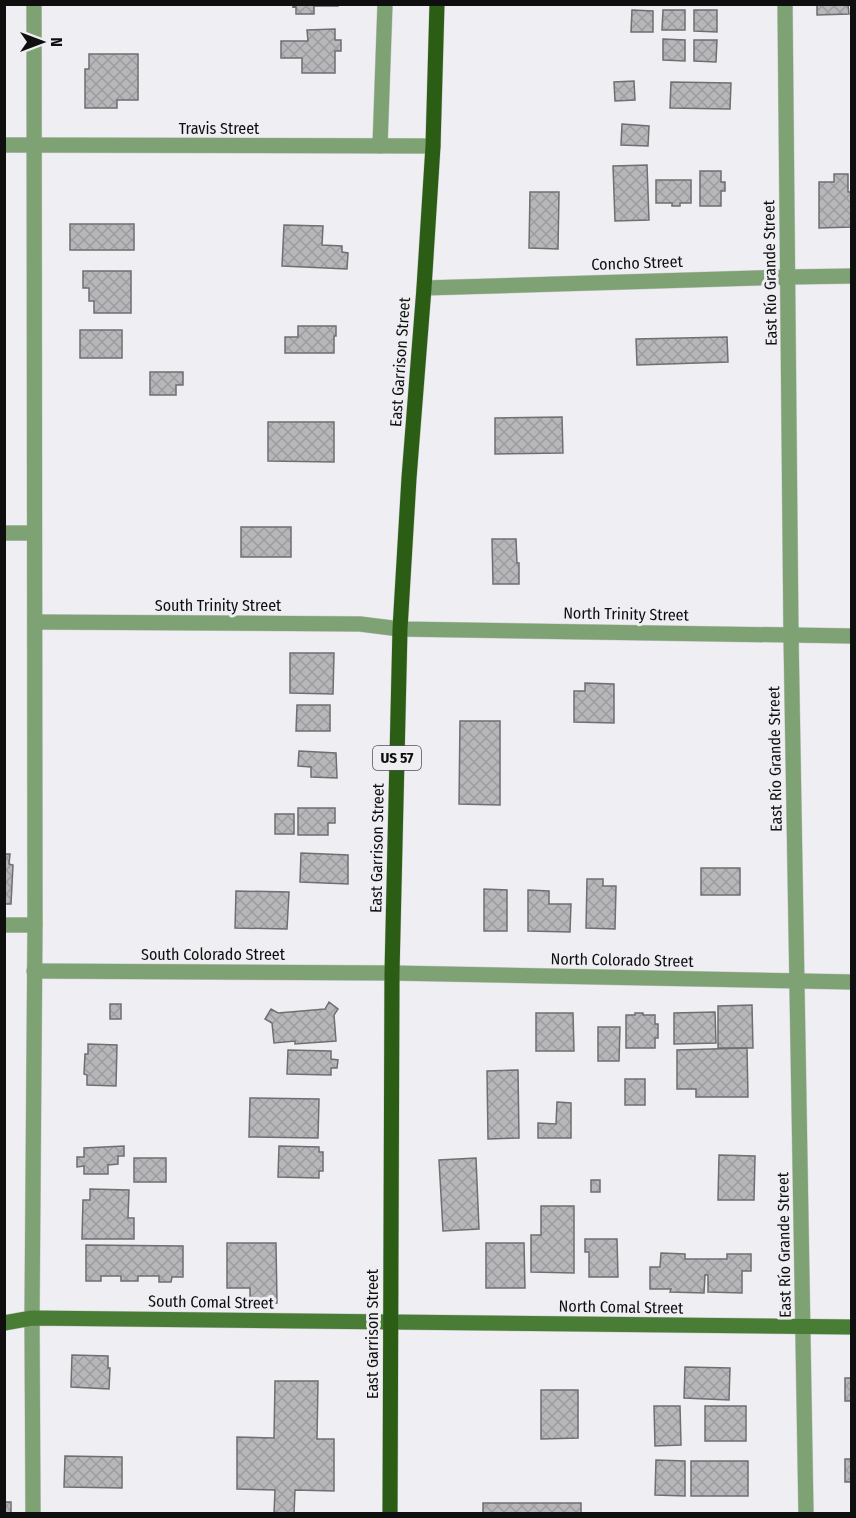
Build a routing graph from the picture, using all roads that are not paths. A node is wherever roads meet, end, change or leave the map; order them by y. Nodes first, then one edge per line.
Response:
1 (34, 4) edge
2 (385, 4) edge
3 (437, 4) edge
4 (785, 4) edge
5 (4, 145) edge
6 (34, 145) junction
7 (380, 146) junction
8 (433, 146) junction
9 (852, 276) edge
10 (788, 277) junction
11 (424, 288) junction
12 (4, 533) edge
13 (34, 533) junction
14 (35, 621) junction
15 (400, 629) junction
16 (791, 635) junction
17 (852, 636) edge
18 (4, 925) edge
19 (35, 925) junction
20 (34, 971) junction
21 (392, 973) junction
22 (796, 981) junction
23 (852, 982) edge
24 (32, 1318) junction
25 (390, 1322) junction
26 (4, 1323) edge
27 (803, 1327) junction
28 (852, 1327) edge
29 (33, 1514) edge
30 (390, 1514) edge
31 (806, 1514) edge

1 - 6 street
2 - 7 street
3 - 8 main road, East Garrison Street / US 57
4 - 10 street, East Río Grande Street
5 - 6 street, Travis Street
6 - 7 street, Travis Street
6 - 13 street
7 - 8 street, Travis Street
8 - 11 main road, East Garrison Street / US 57
9 - 10 street, Concho Street
10 - 11 street, Concho Street
10 - 16 street, East Río Grande Street
11 - 15 main road, East Garrison Street / US 57
12 - 13 street
13 - 14 street
14 - 15 street, South Trinity Street
14 - 19 street
15 - 16 street, North Trinity Street
15 - 21 main road, East Garrison Street / US 57
16 - 17 street, North Trinity Street
16 - 22 street, East Río Grande Street
18 - 19 street
19 - 20 street
20 - 21 street, South Colorado Street
20 - 24 street
21 - 22 street, North Colorado Street
21 - 25 main road, East Garrison Street / US 57
22 - 23 street, North Colorado Street
22 - 27 street, East Río Grande Street
24 - 25 street, South Comal Street
24 - 26 street, South Comal Street
24 - 29 street
25 - 27 street, North Comal Street
25 - 30 main road, East Garrison Street / US 57
27 - 28 street, North Comal Street
27 - 31 street, East Río Grande Street

